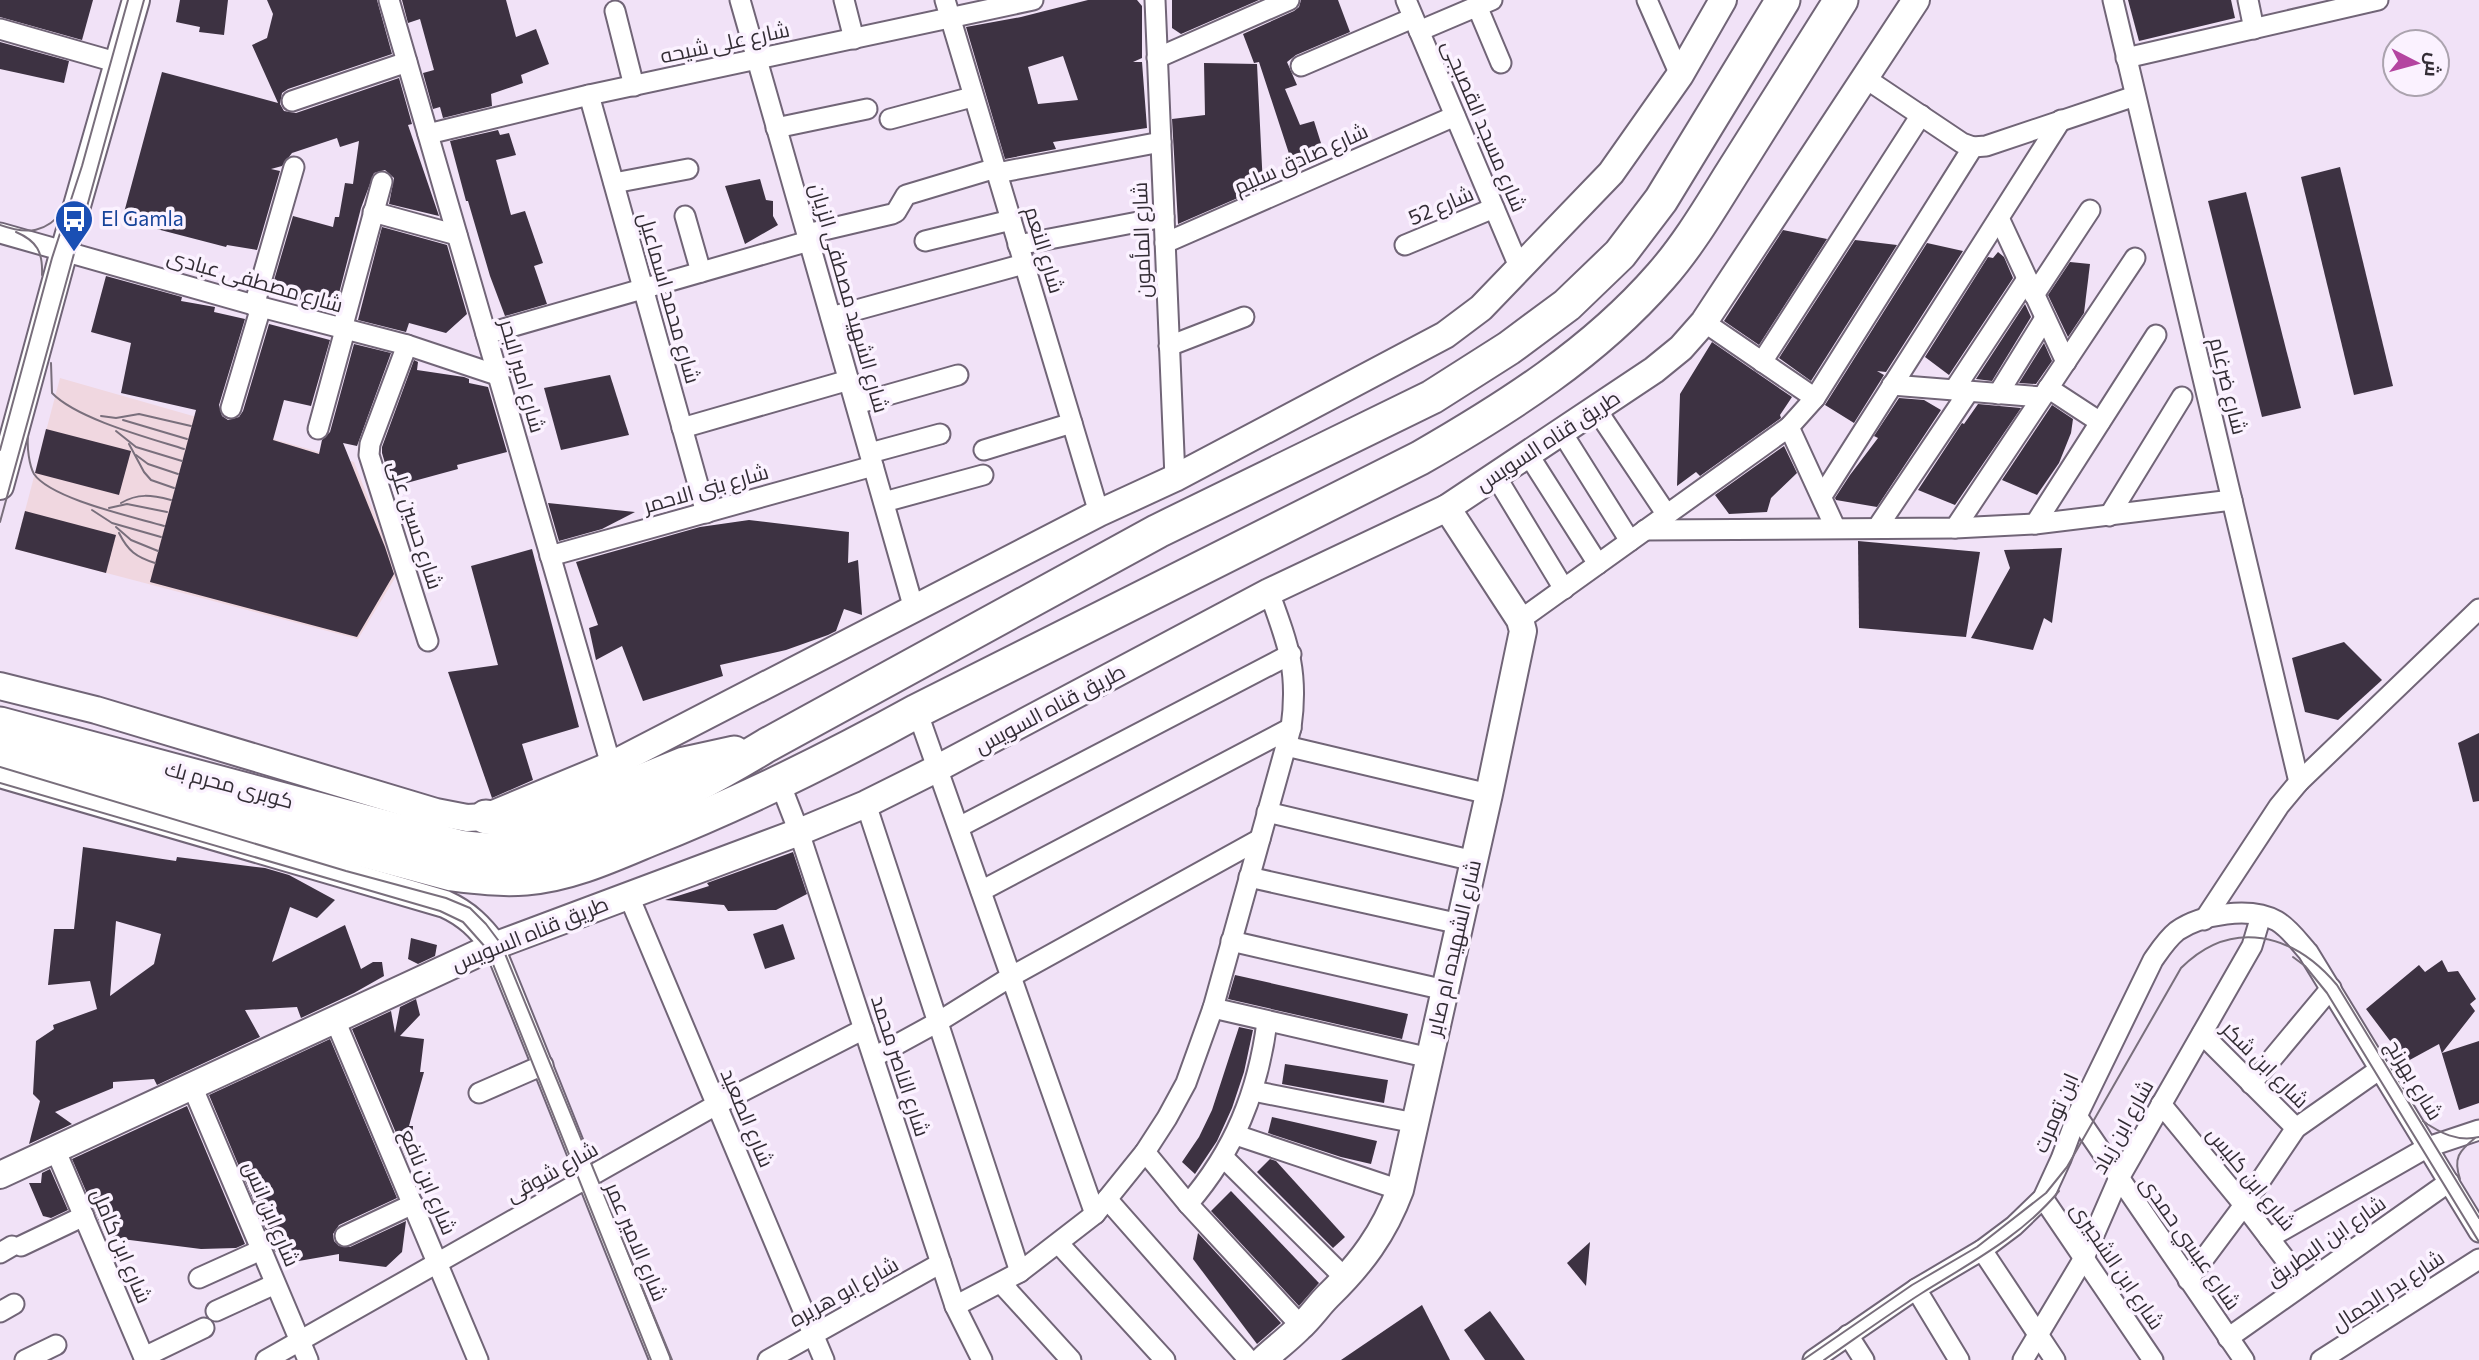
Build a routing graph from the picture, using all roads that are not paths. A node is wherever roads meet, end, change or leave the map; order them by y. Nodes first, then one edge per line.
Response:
1 (136, 0) edge
2 (389, 0) edge
3 (740, 0) edge
4 (844, 0) edge
5 (1033, 0) edge
6 (1155, 0) edge
7 (1289, 0) edge
8 (1647, 0) edge
9 (1723, 0) edge
10 (1783, 0) edge
11 (1841, 0) edge
12 (1916, 0) edge
13 (2113, 0) edge
14 (2248, 0) edge
15 (2378, 0) edge
16 (1484, 3) edge
17 (947, 9) edge
18 (615, 11) dead end
19 (1412, 16) edge
20 (0, 29) edge
21 (2255, 29) junction
22 (854, 39) junction
23 (1157, 58) junction
24 (2126, 58) junction
25 (757, 60) junction
26 (407, 62) junction
27 (119, 63) junction
28 (1501, 63) dead end
29 (1301, 66) dead end
30 (1680, 75) junction
31 (1865, 78) junction
32 (634, 86) junction
33 (589, 95) junction
34 (2135, 96) junction
35 (972, 97) junction
36 (292, 101) dead end
37 (867, 109) dead end
38 (1920, 115) junction
39 (1455, 116) junction
40 (890, 120) dead end
41 (2061, 120) junction
42 (776, 128) junction
43 (428, 134) junction
44 (1161, 142) junction
45 (1973, 147) junction
46 (294, 167) dead end
47 (688, 169) dead end
48 (996, 170) junction
49 (382, 182) dead end
50 (614, 183) junction
51 (1494, 208) junction
52 (2090, 210) dead end
53 (373, 212) junction
54 (685, 216) dead end
55 (1164, 217) junction
56 (1999, 218) junction
57 (1011, 220) junction
58 (0, 233) edge
59 (457, 235) junction
60 (808, 238) junction
61 (925, 241) dead end
62 (1165, 243) junction
63 (1018, 245) junction
64 (1405, 245) dead end
65 (64, 251) junction
66 (2135, 258) dead end
67 (1024, 264) junction
68 (1520, 269) junction
69 (701, 272) junction
70 (2031, 287) junction
71 (643, 289) junction
72 (258, 307) junction
73 (831, 317) junction
74 (1244, 317) dead end
75 (2045, 318) junction
76 (1704, 322) junction
77 (344, 330) junction
78 (486, 334) junction
79 (2156, 335) dead end
80 (407, 345) junction
81 (1169, 345) junction
82 (1762, 362) junction
83 (2066, 362) junction
84 (498, 374) junction
85 (958, 375) dead end
86 (849, 380) junction
87 (1892, 385) junction
88 (1962, 391) junction
89 (2045, 393) junction
90 (1998, 394) junction
91 (2182, 397) dead end
92 (1815, 398) junction
93 (856, 404) junction
94 (231, 408) dead end
95 (1596, 409) junction
96 (2100, 422) junction
97 (1072, 423) junction
98 (1789, 426) junction
99 (682, 428) junction
100 (318, 429) dead end
101 (1561, 431) junction
102 (8, 432) edge
103 (940, 434) dead end
104 (984, 450) dead end
105 (1528, 454) junction
106 (871, 459) junction
107 (983, 475) dead end
108 (1495, 475) junction
109 (1175, 478) junction
110 (0, 486) edge
111 (1822, 496) junction
112 (2232, 500) junction
113 (884, 502) junction
114 (1447, 508) junction
115 (706, 513) junction
116 (1099, 513) junction
117 (1667, 514) junction
118 (2109, 516) junction
119 (2035, 524) junction
120 (1835, 527) junction
121 (1877, 528) junction
122 (1955, 528) junction
123 (1638, 536) junction
124 (550, 556) junction
125 (1598, 564) junction
126 (1564, 589) junction
127 (1269, 592) junction
128 (914, 609) junction
129 (2479, 609) edge
130 (1520, 620) junction
131 (428, 640) dead end
132 (1291, 653) junction
133 (0, 686) edge
134 (917, 711) junction
135 (0, 723) edge
136 (1289, 737) junction
137 (767, 745) junction
138 (0, 752) edge
139 (611, 765) junction
140 (938, 768) junction
141 (0, 774) edge
142 (2299, 782) junction
143 (780, 783) junction
144 (1489, 794) junction
145 (866, 804) junction
146 (1267, 812) junction
147 (486, 817) junction
148 (959, 827) junction
149 (799, 832) junction
150 (1260, 839) junction
151 (455, 860) junction
152 (1474, 861) junction
153 (1249, 877) junction
154 (981, 891) junction
155 (628, 894) junction
156 (2261, 916) junction
157 (2204, 920) junction
158 (1460, 924) junction
159 (1231, 941) junction
160 (494, 946) junction
161 (1012, 976) junction
162 (2331, 988) junction
163 (1445, 990) junction
164 (1213, 1008) junction
165 (335, 1020) junction
166 (938, 1022) junction
167 (1267, 1023) junction
168 (864, 1029) junction
169 (2202, 1034) junction
170 (874, 1057) junction
171 (1430, 1058) junction
172 (543, 1065) junction
173 (2380, 1069) junction
174 (2251, 1084) junction
175 (192, 1087) junction
176 (1253, 1091) junction
177 (479, 1093) dead end
178 (2161, 1104) junction
179 (716, 1105) junction
180 (2077, 1116) junction
181 (1415, 1123) junction
182 (2296, 1128) junction
183 (2479, 1130) edge
184 (1236, 1135) junction
185 (2428, 1147) junction
186 (55, 1149) junction
187 (1145, 1152) junction
188 (1223, 1157) junction
189 (0, 1175) edge
190 (586, 1179) junction
191 (2118, 1180) junction
192 (2449, 1182) junction
193 (1400, 1190) junction
194 (2043, 1198) junction
195 (413, 1204) junction
196 (1188, 1205) junction
197 (2244, 1205) junction
198 (1101, 1206) junction
199 (84, 1216) junction
200 (2479, 1232) edge
201 (345, 1236) dead end
202 (2269, 1238) junction
203 (1059, 1244) junction
204 (11, 1248) edge
205 (261, 1250) junction
206 (1982, 1250) junction
207 (2084, 1258) junction
208 (2479, 1259) edge
209 (437, 1263) junction
210 (941, 1263) junction
211 (1020, 1272) junction
212 (199, 1278) dead end
213 (1347, 1280) junction
214 (2188, 1280) junction
215 (1001, 1283) junction
216 (275, 1284) junction
217 (2304, 1284) junction
218 (1916, 1289) junction
219 (955, 1306) junction
220 (216, 1311) dead end
221 (1301, 1326) junction
222 (204, 1328) dead end
223 (814, 1335) junction
224 (1848, 1335) junction
225 (2039, 1336) junction
226 (2228, 1338) junction
227 (56, 1345) dead end
228 (304, 1351) edge
229 (145, 1359) edge
230 (25, 1360) edge
231 (266, 1360) edge
232 (478, 1360) edge
233 (660, 1360) edge
234 (768, 1360) edge
235 (824, 1360) edge
236 (982, 1360) edge
237 (1072, 1360) edge
238 (1165, 1360) edge
239 (1249, 1360) edge
240 (1263, 1360) edge
241 (1813, 1360) edge
242 (1864, 1360) edge
243 (1959, 1360) edge
244 (2023, 1360) edge
245 (2055, 1360) edge
246 (2153, 1360) edge
247 (2244, 1360) edge
248 (2321, 1360) edge

1 - 27 street
2 - 26 street, شارع امير البحر
3 - 25 street, شارع الشهيد مصطفى الزيان
4 - 22 street
5 - 17 street, شارع على شيحه
6 - 23 street, شارع المأمون
7 - 23 street
8 - 30 street
9 - 30 street
10 - 137 highway
11 - 134 highway, طريق قناه السويس
12 - 31 street, طريق قناه السويس
13 - 24 street, شارع ضرغام
14 - 21 street
15 - 21 street
16 - 19 street
16 - 28 street
17 - 22 street, شارع على شيحه
17 - 35 street, شارع النعم
18 - 32 street
19 - 29 street
19 - 39 street, شارع مسجد القصبجى
20 - 27 street
21 - 24 street
22 - 25 street, شارع على شيحه
23 - 44 street, شارع المأمون
24 - 34 street, شارع ضرغام
25 - 32 street, شارع على شيحه
25 - 42 street, شارع الشهيد مصطفى الزيان
26 - 36 street
26 - 43 street, شارع امير البحر
27 - 65 street
30 - 68 street
31 - 38 street
31 - 76 street, طريق قناه السويس
32 - 33 street, شارع على شيحه
33 - 43 street, شارع على شيحه
33 - 50 street, شارع محمد اسماعيل
34 - 41 street
34 - 112 street, شارع ضرغام
35 - 40 street
35 - 48 street, شارع النعم
37 - 42 street
38 - 45 street
38 - 82 street
39 - 51 street, شارع مسجد القصبجى
39 - 62 street, شارع صادق سليم
41 - 45 street
41 - 56 street
42 - 60 street, شارع الشهيد مصطفى الزيان
43 - 59 street, شارع امير البحر
44 - 48 street
44 - 55 street, شارع المأمون
45 - 92 street
46 - 72 street
47 - 50 street
48 - 57 street, شارع النعم
48 - 60 street
49 - 53 street
50 - 71 street, شارع محمد اسماعيل
51 - 64 street, شارع 52
51 - 68 street, شارع مسجد القصبجى
52 - 70 street
53 - 59 street
53 - 77 street
54 - 69 street
55 - 62 street, شارع المأمون
55 - 63 street
56 - 70 street
56 - 87 street
57 - 61 street
57 - 63 street, شارع النعم
58 - 65 street, شارع مصطفى عبادى
59 - 78 street, شارع امير البحر
60 - 69 street
60 - 73 street, شارع الشهيد مصطفى الزيان
62 - 81 street, شارع المأمون
63 - 67 street, شارع النعم
65 - 72 street, شارع مصطفى عبادى
65 - 102 street
66 - 83 street
67 - 73 street
67 - 97 street, شارع النعم
68 - 109 street
69 - 71 street
70 - 75 street
70 - 88 street
71 - 78 street
71 - 99 street, شارع محمد اسماعيل
72 - 77 street, شارع مصطفى عبادى
72 - 94 street
73 - 86 street, شارع الشهيد مصطفى الزيان
74 - 81 street
75 - 83 street
75 - 90 street
76 - 82 street
76 - 95 street, طريق قناه السويس
77 - 80 street, شارع مصطفى عبادى
77 - 100 street
78 - 84 street, شارع امير البحر
79 - 96 street
80 - 84 street, شارع مصطفى عبادى
80 - 131 street, شارع حسين على
81 - 109 street, شارع المأمون
82 - 92 street
83 - 89 street
84 - 124 street, شارع امير البحر
85 - 93 street
86 - 93 street, شارع الشهيد مصطفى الزيان
86 - 99 street
87 - 88 street
87 - 111 street
88 - 90 street
88 - 121 street
89 - 90 street
89 - 96 street
89 - 122 street
91 - 118 street
92 - 98 street
93 - 106 street, شارع الشهيد مصطفى الزيان
95 - 101 street, طريق قناه السويس
95 - 117 street
96 - 119 street
97 - 104 street
97 - 116 street, شارع النعم
98 - 111 street
98 - 117 street
99 - 115 street, شارع محمد اسماعيل
101 - 105 street, طريق قناه السويس
101 - 123 street
102 - 110 street
103 - 106 street, شارع بنى الاحمر
105 - 108 street, طريق قناه السويس
105 - 125 street
106 - 113 street, شارع الشهيد مصطفى الزيان
106 - 115 street, شارع بنى الاحمر
107 - 113 street
108 - 114 street, طريق قناه السويس
108 - 126 street
109 - 116 street
111 - 120 street
112 - 118 street
112 - 142 street, شارع ضرغام
113 - 128 street, شارع الشهيد مصطفى الزيان
114 - 127 street, طريق قناه السويس
114 - 130 street
115 - 124 street, شارع بنى الاحمر
116 - 128 street
117 - 123 street
118 - 119 street
119 - 122 street
120 - 121 street
120 - 123 street
121 - 122 street
123 - 125 street
124 - 139 street, شارع امير البحر
125 - 126 street
126 - 130 street
127 - 132 street
127 - 140 street, طريق قناه السويس
128 - 139 street
129 - 142 street
130 - 144 street, شارع الشهيده ام صابر
132 - 136 street
132 - 148 street
133 - 147 street
134 - 140 street
134 - 143 highway, طريق قناه السويس
135 - 151 highway, كوبرى محرم بك
136 - 144 street
136 - 146 street
136 - 154 street
137 - 147 highway
137 - 151 highway
138 - 151 highway, كوبرى محرم بك
139 - 147 street
140 - 145 street, طريق قناه السويس
140 - 148 street
141 - 160 street
142 - 157 street
143 - 149 street, شارع الناصر محمد
143 - 151 highway, طريق قناه السويس
144 - 152 street, شارع الشهيده ام صابر
145 - 149 street, طريق قناه السويس
145 - 166 street
146 - 150 street
146 - 152 street
148 - 154 street
149 - 155 street, طريق قناه السويس
149 - 168 street, شارع الناصر محمد
150 - 153 street
150 - 161 street
152 - 158 street, شارع الشهيده ام صابر
153 - 158 street
153 - 159 street
154 - 161 street
155 - 160 street, طريق قناه السويس
155 - 179 street, شارع الصعيد
156 - 157 street, ابن تومرت
156 - 162 street, شارع بهرنج
156 - 169 street, شارع ابن زياد
157 - 180 street, ابن تومرت
158 - 163 street, شارع الشهيده ام صابر
159 - 163 street
159 - 164 street
160 - 165 street, طريق قناه السويس
160 - 172 street, شارع الامير عمر
161 - 166 street
161 - 198 street
162 - 173 street, شارع بهرنج
162 - 174 street
163 - 171 street, شارع الشهيده ام صابر
164 - 167 street
164 - 187 street
165 - 175 street, طريق قناه السويس
165 - 195 street, شارع ابن نافع
166 - 170 street
166 - 211 street
167 - 171 street
167 - 176 street
168 - 170 street, شارع الناصر محمد
168 - 179 street, شارع شوقى
169 - 174 street, شارع ابن شكر
169 - 178 street, شارع ابن زياد
170 - 210 street, شارع الناصر محمد
171 - 181 street, شارع الشهيده ام صابر
172 - 177 street
172 - 190 street, شارع الامير عمر
173 - 182 street, شارع ابن شكر
173 - 185 street, شارع بهرنج
174 - 182 street, شارع ابن شكر
175 - 186 street, طريق قناه السويس
175 - 205 street, شارع ابن انس
176 - 181 street
176 - 184 street
178 - 191 street, شارع ابن زياد
178 - 197 street, شارع ابن كليس
179 - 190 street, شارع شوقى
179 - 223 street, شارع الصعيد
180 - 191 street, شارع عيسي حمدى
180 - 194 street, ابن تومرت
181 - 193 street, شارع الشهيده ام صابر
182 - 197 street, شارع ابن شكر
183 - 185 street
184 - 188 street
184 - 193 street
185 - 192 street, شارع بهرنج
185 - 202 street
186 - 189 street, طريق قناه السويس
186 - 199 street, شارع ابن كامل
187 - 196 street
187 - 198 street
188 - 196 street
188 - 213 street
190 - 209 street, شارع شوقى
190 - 233 street, شارع الامير عمر
191 - 207 street, شارع ابن زياد
191 - 214 street, شارع عيسي حمدى
192 - 200 street, شارع بهرنج
192 - 217 street, شارع ابن البطريق
193 - 213 street, شارع الشهيده ام صابر
194 - 206 street, ابن تومرت
194 - 207 street, شارع ابن الشجيرى
195 - 201 street
195 - 209 street, شارع ابن نافع
196 - 221 street
197 - 202 street, شارع ابن كليس
197 - 214 street, شارع ابن شكر
198 - 203 street
198 - 239 street
199 - 204 street
199 - 229 street, شارع ابن كامل
202 - 217 street, شارع ابن كليس
203 - 211 street
203 - 238 street
205 - 212 street
205 - 216 street, شارع ابن انس
206 - 218 street, ابن تومرت
206 - 225 street
207 - 225 street, شارع ابن زياد
207 - 246 street, شارع ابن الشجيرى
208 - 248 street, شارع بدر الجمال
209 - 228 street, شارع شوقى
209 - 232 street, شارع ابن نافع
210 - 219 street, شارع الناصر محمد
210 - 223 street, شارع ابو هريره
211 - 215 street
213 - 221 street, شارع الشهيده ام صابر
214 - 226 street, شارع عيسي حمدى
215 - 219 street
215 - 237 street
216 - 220 street
216 - 228 street, شارع ابن انس
217 - 226 street, شارع ابن البطريق
218 - 224 street, ابن تومرت
218 - 243 street
219 - 236 street, شارع الناصر محمد
221 - 240 street, شارع الشهيده ام صابر
222 - 229 street
223 - 234 street, شارع ابو هريره
223 - 235 street, شارع الصعيد
224 - 241 street, ابن تومرت
224 - 242 street
225 - 244 street, شارع ابن زياد
225 - 245 street
226 - 247 street, شارع عيسي حمدى
227 - 230 street
228 - 231 street, شارع شوقى

